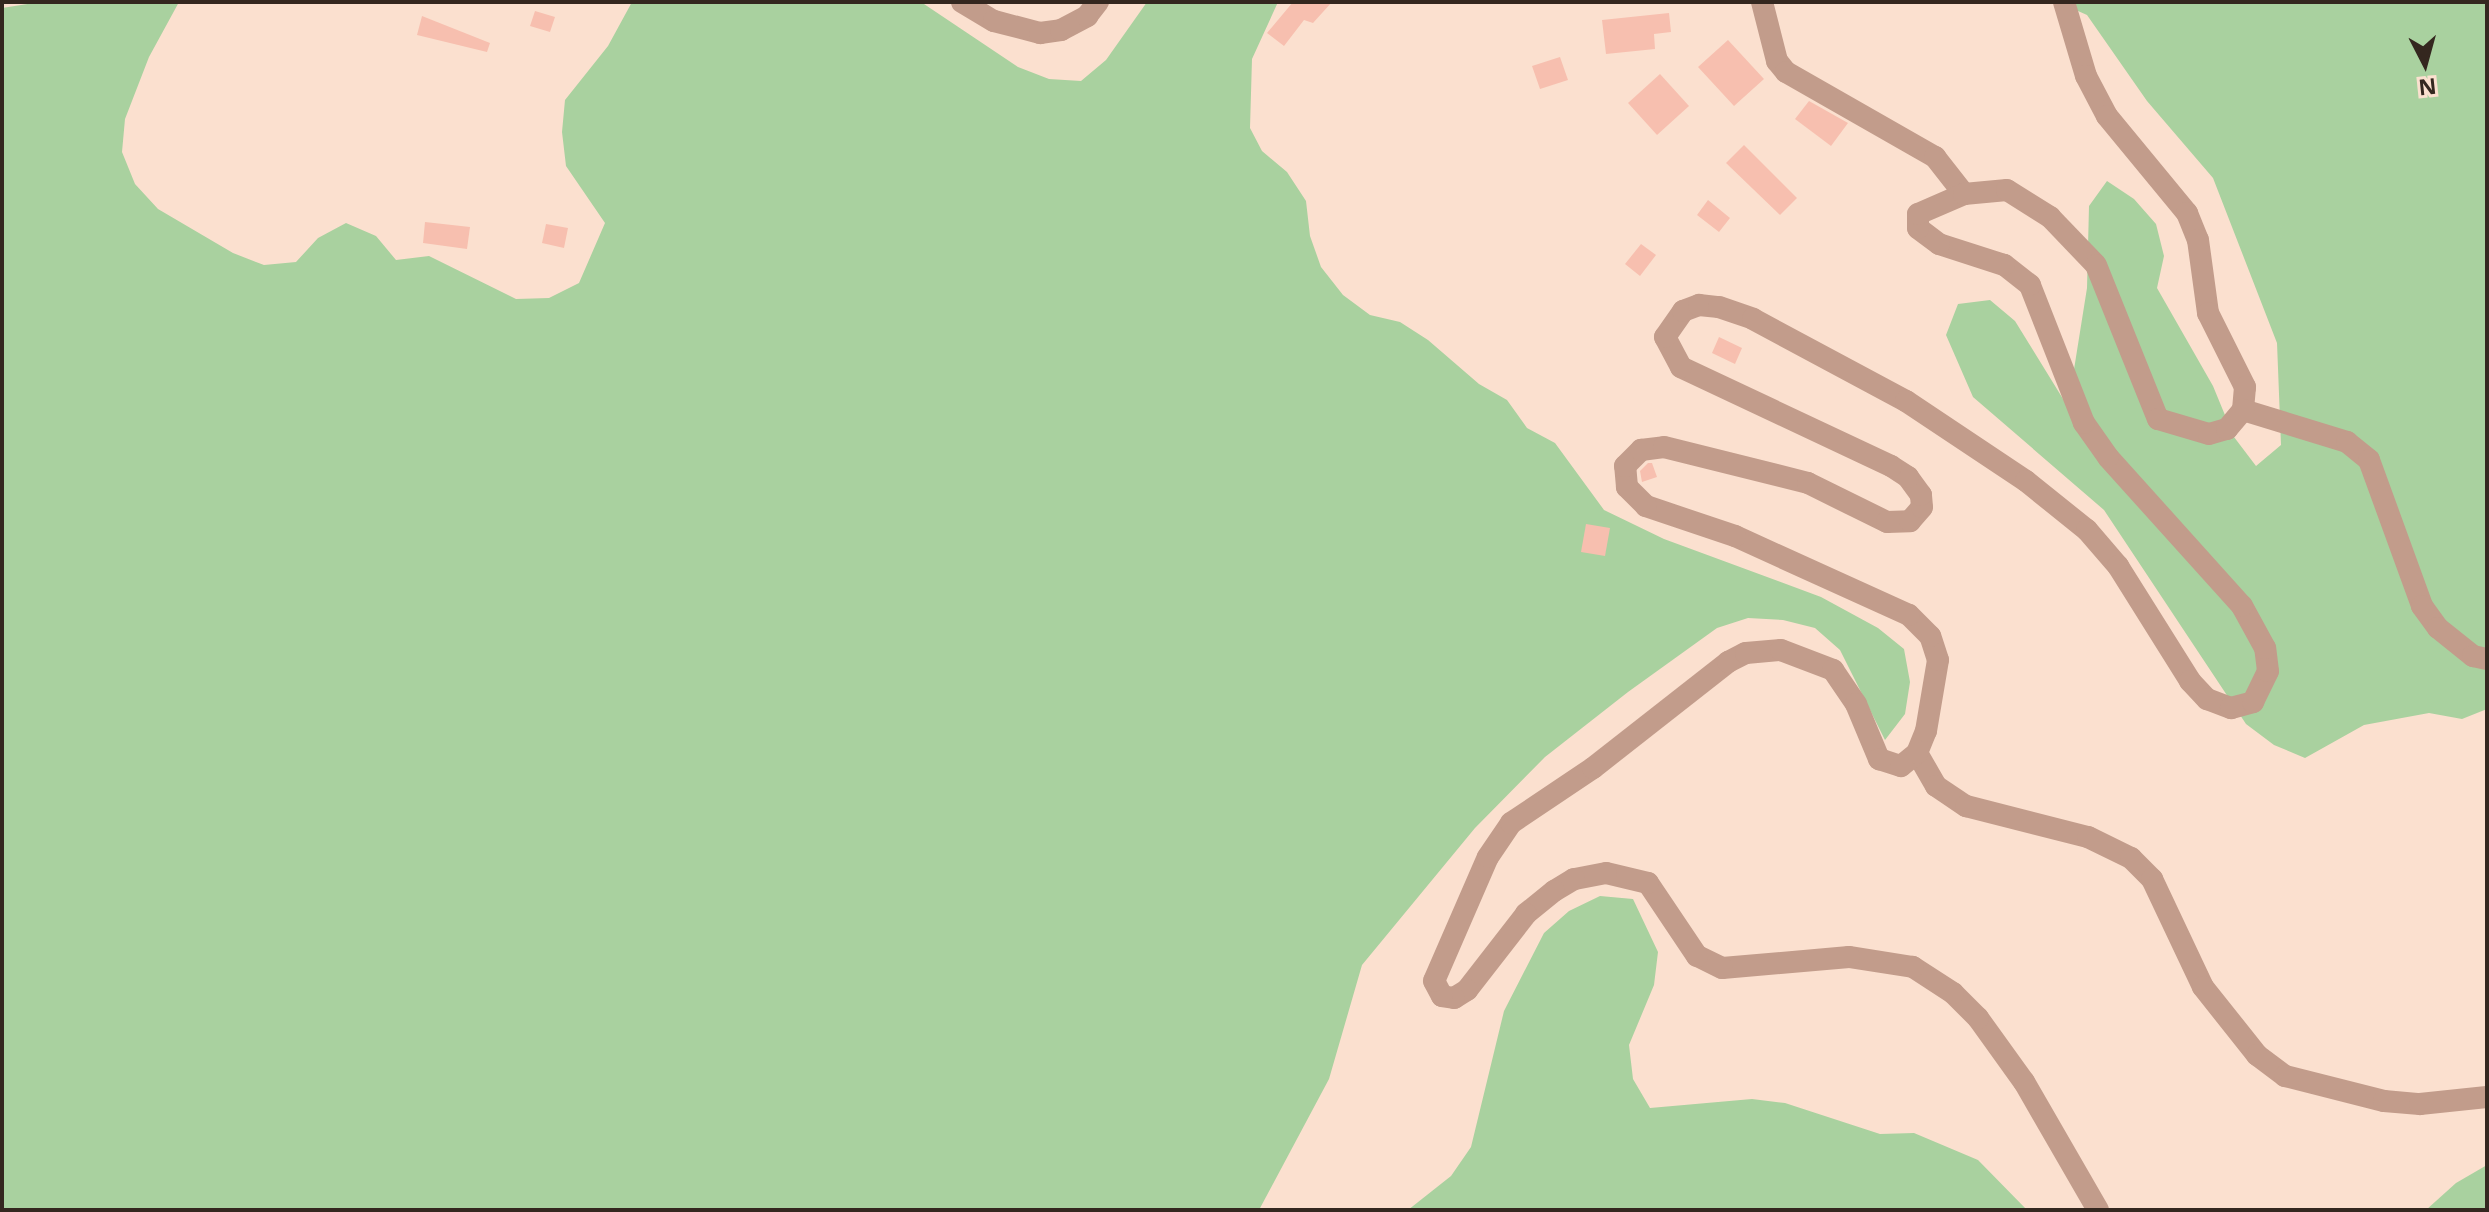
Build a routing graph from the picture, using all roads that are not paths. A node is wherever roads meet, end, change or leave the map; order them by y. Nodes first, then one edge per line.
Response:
1 (962, 2) edge
2 (1098, 2) edge
3 (1762, 2) edge
4 (2064, 2) edge
5 (1964, 194) junction
6 (2243, 410) junction
7 (2487, 659) edge
8 (1917, 753) junction
9 (2487, 1097) edge
10 (2098, 1210) edge

1 - 2 street
3 - 5 street
4 - 6 street
5 - 6 street
5 - 8 street
6 - 7 street
8 - 9 street
8 - 10 street

